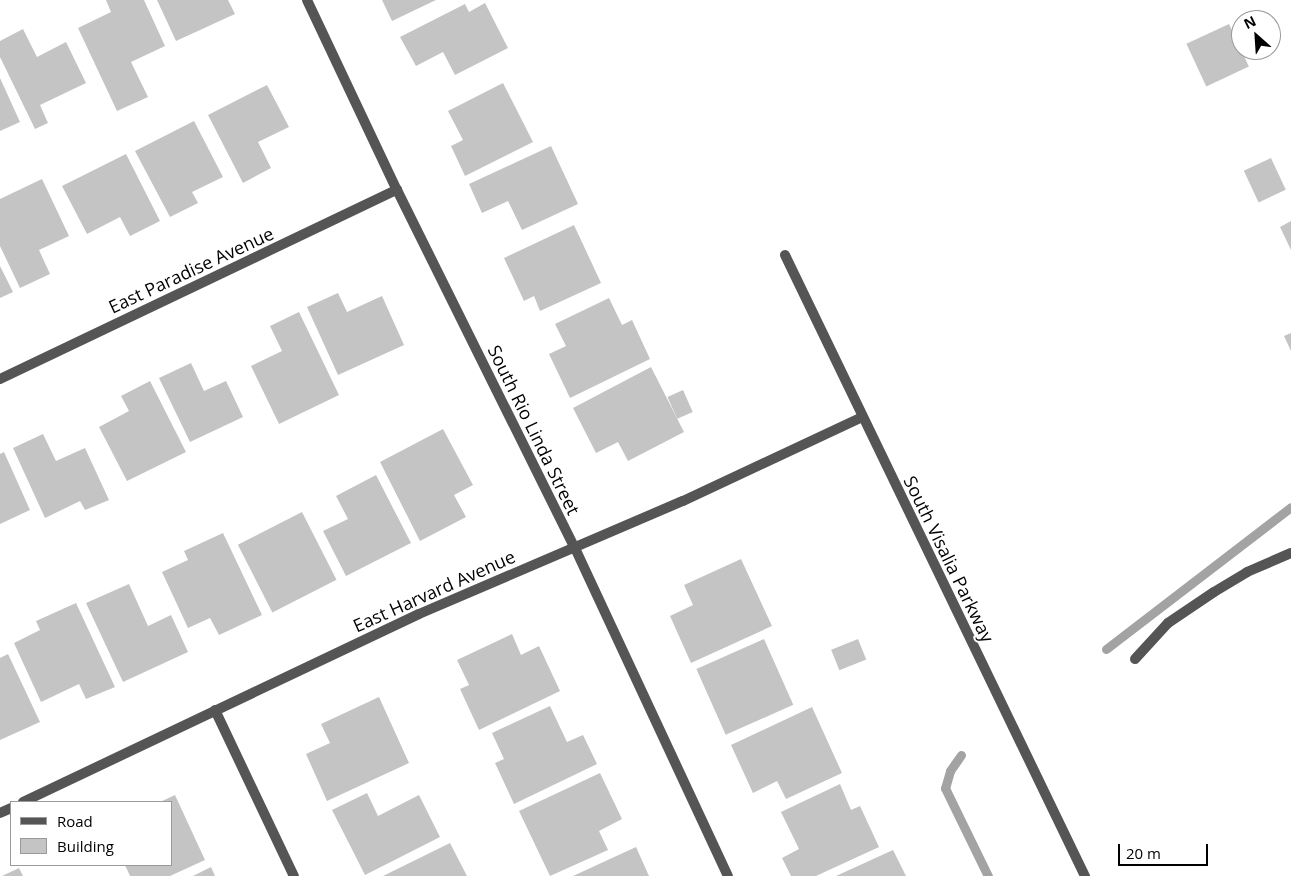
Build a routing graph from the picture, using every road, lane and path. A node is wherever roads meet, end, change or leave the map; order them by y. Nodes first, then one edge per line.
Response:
1 (307, 0) edge
2 (396, 190) junction
3 (785, 255) dead end
4 (0, 379) edge
5 (862, 417) junction
6 (574, 546) junction
7 (1291, 553) edge
8 (1135, 658) dead end
9 (215, 710) junction
10 (25, 801) edge
11 (294, 876) edge
12 (728, 876) edge
13 (1085, 876) edge

1 - 2 street, South Rio Linda Street
2 - 4 street, East Paradise Avenue
2 - 6 street, South Rio Linda Street
3 - 5 street, South Visalia Parkway
5 - 6 street, East Harvard Avenue
5 - 13 street, South Visalia Parkway
6 - 9 street, East Harvard Avenue
6 - 12 street, South Rio Linda Street
7 - 8 street
9 - 10 street, East Harvard Avenue
9 - 11 street

